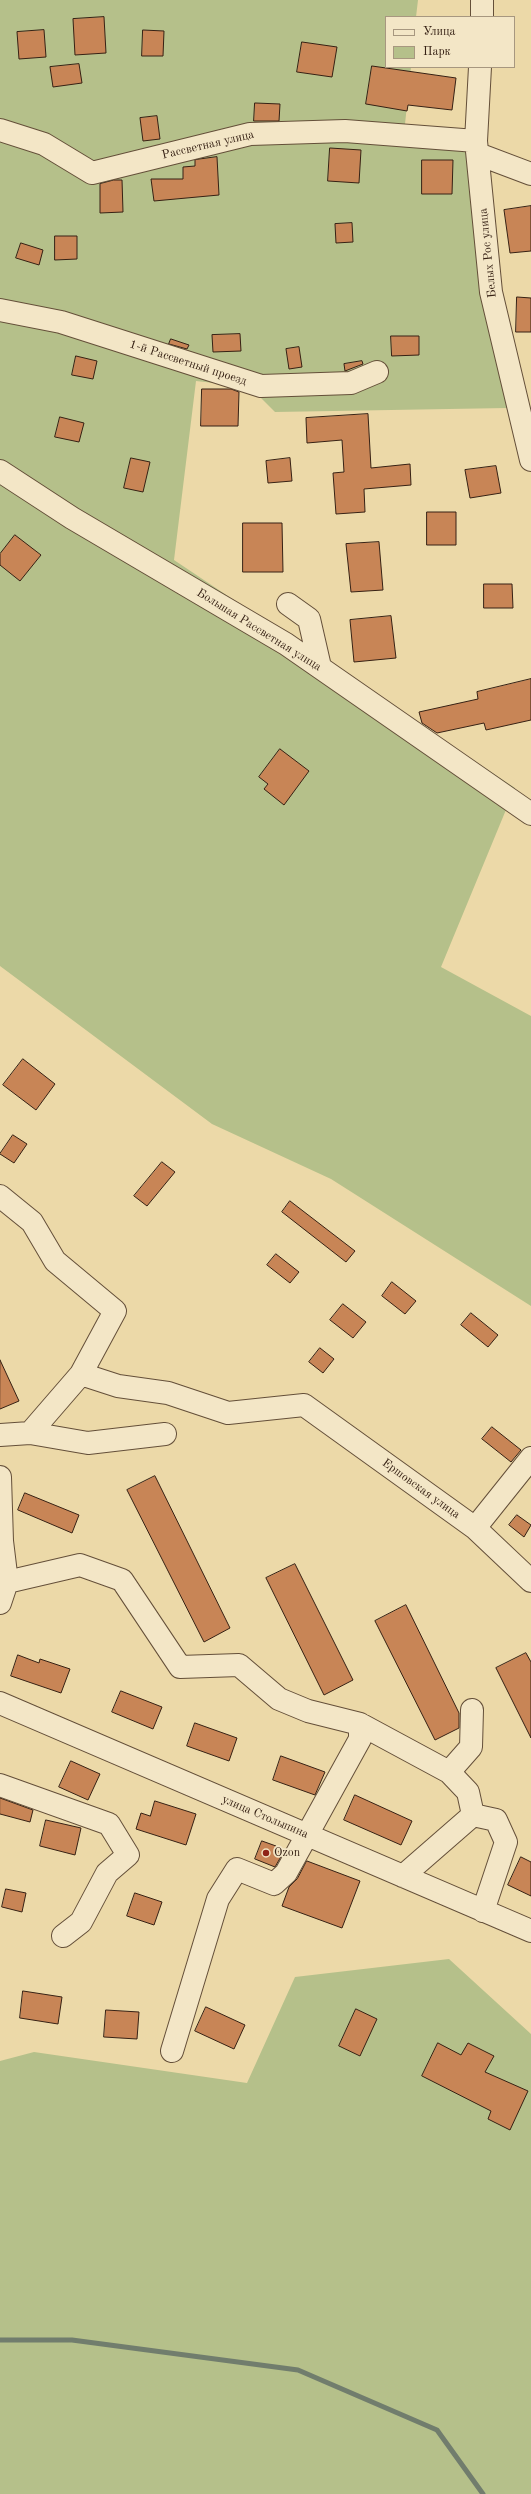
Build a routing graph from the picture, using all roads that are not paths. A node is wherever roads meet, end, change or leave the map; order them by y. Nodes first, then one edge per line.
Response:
1 (482, 0) edge
2 (482, 16) edge
3 (480, 68) edge
4 (0, 130) edge
5 (477, 147) junction
6 (531, 174) edge
7 (0, 310) edge
8 (377, 372) dead end
9 (531, 460) edge
10 (0, 471) edge
11 (288, 604) dead end
12 (320, 667) junction
13 (531, 814) edge
14 (0, 1196) edge
15 (81, 1374) junction
16 (30, 1433) junction
17 (165, 1434) dead end
18 (0, 1435) edge
19 (531, 1458) edge
20 (0, 1477) edge
21 (475, 1528) junction
22 (531, 1581) edge
23 (7, 1582) junction
24 (0, 1603) edge
25 (0, 1703) edge
26 (472, 1710) dead end
27 (360, 1724) junction
28 (449, 1772) junction
29 (0, 1785) edge
30 (473, 1815) junction
31 (306, 1834) junction
32 (403, 1876) junction
33 (483, 1911) junction
34 (531, 1931) edge
35 (63, 1936) dead end
36 (172, 2050) dead end

1 - 2 street
3 - 5 street, Белых Рос улица
4 - 5 street, Рассветная улица
5 - 6 street, Рассветная улица
5 - 9 street, Белых Рос улица
7 - 8 street, 1-й Рассветный проезд
10 - 12 street, Большая Рассветная улица
11 - 12 street
12 - 13 street, Большая Рассветная улица
14 - 15 street
15 - 16 street
15 - 21 street, Ершовская улица
16 - 17 street
16 - 18 street
19 - 21 street
20 - 23 street
21 - 22 street, Ершовская улица
23 - 24 street
23 - 27 street
25 - 31 street, улица Столыпина
26 - 28 street
27 - 28 street
27 - 31 street
28 - 30 street
29 - 35 street
30 - 32 street
30 - 33 street
31 - 32 street, улица Столыпина
31 - 36 street
32 - 33 street, улица Столыпина
33 - 34 street, улица Столыпина

